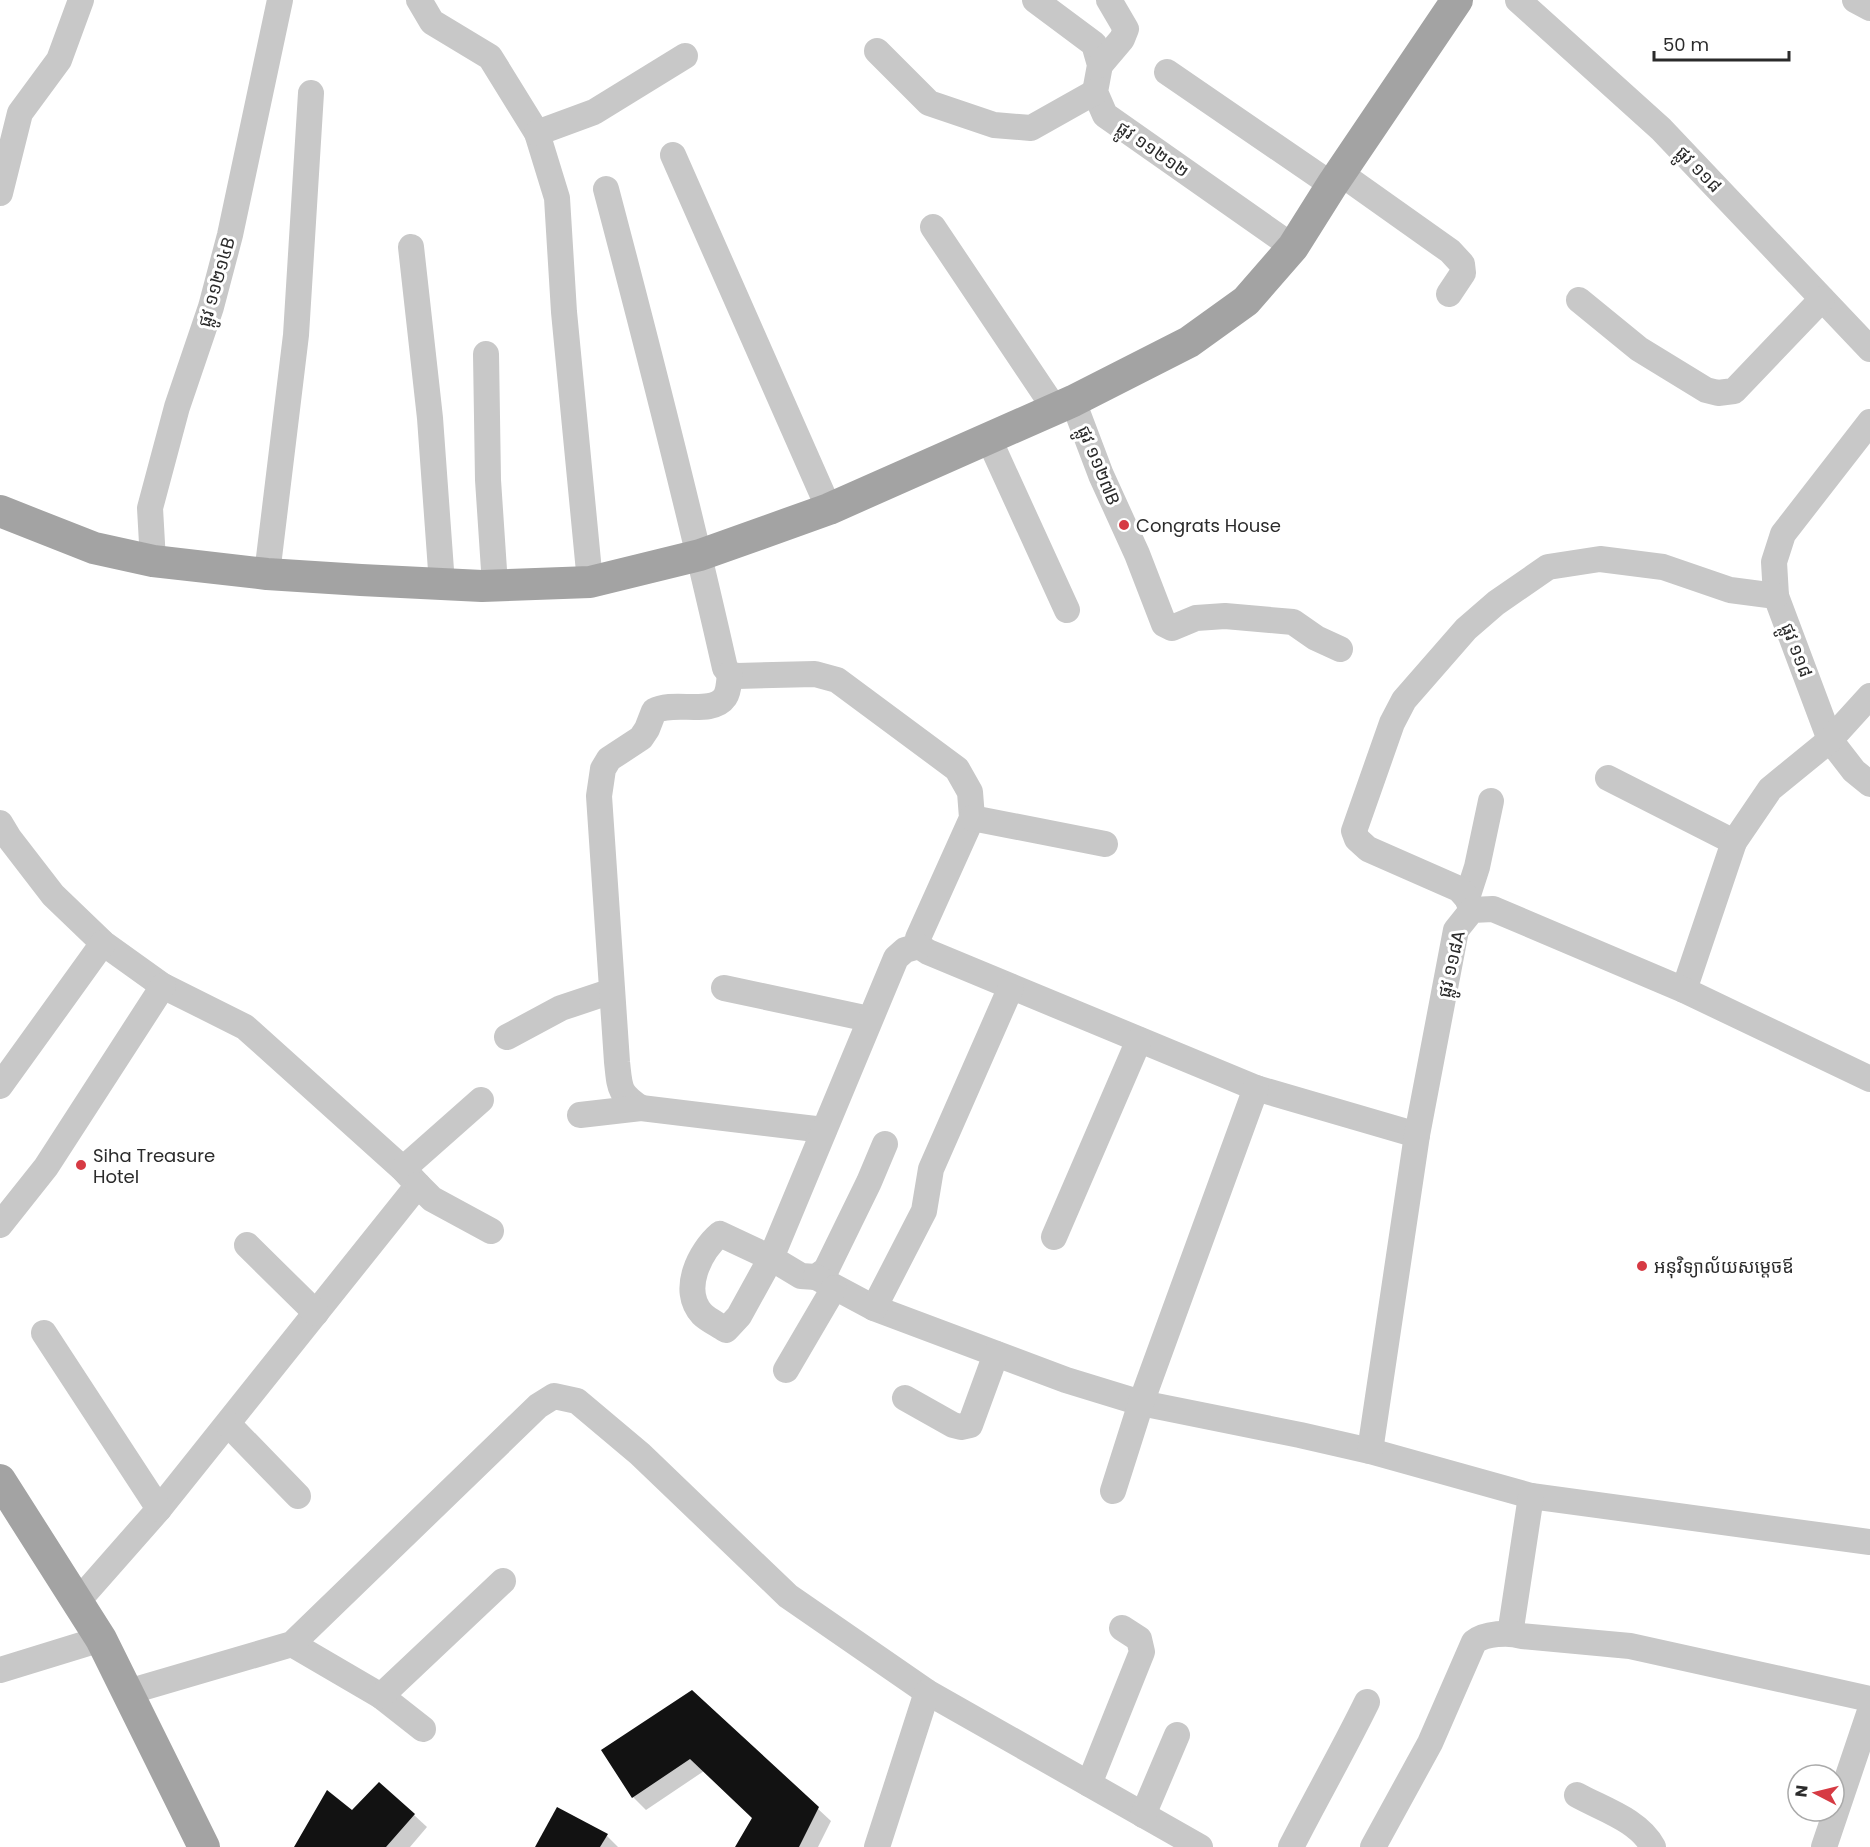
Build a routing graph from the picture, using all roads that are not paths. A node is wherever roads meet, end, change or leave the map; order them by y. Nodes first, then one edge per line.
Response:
1 (81, 0) edge
2 (280, 0) edge
3 (419, 0) edge
4 (1035, 0) edge
5 (1108, 0) edge
6 (1458, 0) edge
7 (1518, 0) edge
8 (1855, 0) edge
9 (1870, 8) edge
10 (877, 51) dead end
11 (685, 56) dead end
12 (1100, 65) junction
13 (1167, 72) dead end
14 (311, 93) dead end
15 (1095, 93) junction
16 (537, 133) junction
17 (673, 154) dead end
18 (1336, 179) junction
19 (606, 189) dead end
20 (0, 193) edge
21 (933, 227) dead end
22 (411, 247) dead end
23 (1293, 247) junction
24 (1449, 294) dead end
25 (1822, 299) junction
26 (1579, 300) dead end
27 (1870, 349) edge
28 (486, 354) dead end
29 (1064, 405) junction
30 (1870, 422) edge
31 (988, 437) junction
32 (829, 509) junction
33 (0, 511) edge
34 (700, 555) junction
35 (153, 561) junction
36 (267, 573) junction
37 (590, 582) junction
38 (442, 584) junction
39 (495, 585) junction
40 (1776, 596) junction
41 (1067, 610) dead end
42 (1340, 649) dead end
43 (730, 674) junction
44 (1870, 696) edge
45 (1830, 740) junction
46 (1608, 778) dead end
47 (1870, 784) edge
48 (1491, 801) dead end
49 (972, 818) junction
50 (0, 823) edge
51 (1734, 842) junction
52 (1105, 844) dead end
53 (1469, 904) junction
54 (103, 943) junction
55 (919, 946) junction
56 (163, 986) junction
57 (1011, 987) junction
58 (724, 988) dead end
59 (612, 990) junction
60 (1684, 990) junction
61 (869, 1019) junction
62 (507, 1037) dead end
63 (1139, 1040) junction
64 (1870, 1078) edge
65 (0, 1086) edge
66 (1256, 1088) junction
67 (480, 1100) dead end
68 (641, 1108) junction
69 (580, 1115) dead end
70 (824, 1130) junction
71 (1418, 1135) junction
72 (885, 1143) dead end
73 (411, 1177) junction
74 (0, 1226) edge
75 (491, 1231) dead end
76 (1054, 1237) dead end
77 (247, 1245) dead end
78 (825, 1282) junction
79 (874, 1308) junction
80 (316, 1313) junction
81 (44, 1333) dead end
82 (996, 1354) junction
83 (786, 1370) dead end
84 (904, 1398) dead end
85 (1141, 1403) junction
86 (228, 1424) junction
87 (1370, 1451) junction
88 (0, 1480) edge
89 (1113, 1491) dead end
90 (298, 1496) dead end
91 (1531, 1496) junction
92 (159, 1509) junction
93 (1870, 1542) edge
94 (503, 1581) dead end
95 (78, 1601) junction
96 (1122, 1628) dead end
97 (1515, 1634) junction
98 (101, 1639) junction
99 (292, 1644) junction
100 (0, 1670) edge
101 (128, 1692) junction
102 (927, 1692) junction
103 (381, 1696) junction
104 (1870, 1699) edge
105 (1367, 1702) dead end
106 (1870, 1711) edge
107 (423, 1729) dead end
108 (1177, 1735) dead end
109 (1089, 1784) junction
110 (1577, 1795) dead end
111 (1143, 1815) junction
112 (1168, 1839) edge
113 (204, 1847) edge
114 (876, 1847) edge
115 (1200, 1847) edge
116 (1291, 1847) edge
117 (1373, 1847) edge
118 (1653, 1847) edge
119 (1824, 1847) edge

1 - 20 street
2 - 35 street, ផ្លូវ ១១២១៤B
3 - 16 street
4 - 12 street
5 - 12 street
6 - 18 main road
7 - 25 street, ផ្លូវ ១១៨
8 - 9 street
10 - 15 street
11 - 16 street
12 - 15 street
13 - 18 street
14 - 36 street
15 - 23 street, ផ្លូវ ១១២១២
16 - 37 street
17 - 32 street
18 - 23 main road
18 - 24 street
19 - 34 street
21 - 29 street, ផ្លូវ ១១២៧B
22 - 38 street
23 - 29 main road
25 - 26 street
25 - 27 street, ផ្លូវ ១១៨
28 - 39 street
29 - 31 main road
29 - 42 street, ផ្លូវ ១១២៧B
30 - 40 street, ផ្លូវ ១១៨
31 - 32 main road
31 - 41 street
32 - 34 main road
33 - 35 main road
34 - 37 main road
34 - 43 street
35 - 36 main road
36 - 38 main road
37 - 39 main road
38 - 39 main road
40 - 45 street, ផ្លូវ ១១៨
40 - 53 street
43 - 49 street
43 - 59 street
44 - 45 street
45 - 47 street, ផ្លូវ ១១៨
45 - 51 street
46 - 51 street
48 - 53 street
49 - 52 street
49 - 55 street
50 - 54 street
51 - 60 street
53 - 60 street, ផ្លូវ ១១៨A
53 - 71 street, ផ្លូវ ១១៨A
54 - 56 street
54 - 65 street
55 - 57 street
55 - 61 street
56 - 73 street
56 - 74 street
57 - 63 street
57 - 79 street
58 - 61 street
59 - 62 street
59 - 68 street
60 - 64 street, ផ្លូវ ១១៨A
61 - 70 street
63 - 66 street
63 - 76 street
66 - 71 street
66 - 85 street
67 - 73 street
68 - 69 street
68 - 70 street
70 - 78 street
71 - 87 street, ផ្លូវ ១១៨A
72 - 78 street
73 - 75 street
73 - 80 street
77 - 80 street
78 - 79 street
78 - 83 street
79 - 82 street
80 - 86 street
81 - 92 street
82 - 84 street
82 - 85 street
85 - 87 street
85 - 89 street
86 - 90 street
86 - 92 street
87 - 91 street
88 - 95 main road
91 - 93 street
91 - 97 street
92 - 95 street
94 - 103 street
95 - 98 main road
96 - 109 street
97 - 104 street
97 - 117 street
98 - 100 street
98 - 101 main road
99 - 101 street
99 - 102 street
99 - 103 street
101 - 113 main road
102 - 109 street
102 - 114 street
103 - 107 street
105 - 116 street
106 - 119 street
108 - 111 street
109 - 111 street
110 - 118 street
111 - 112 street
112 - 115 street

